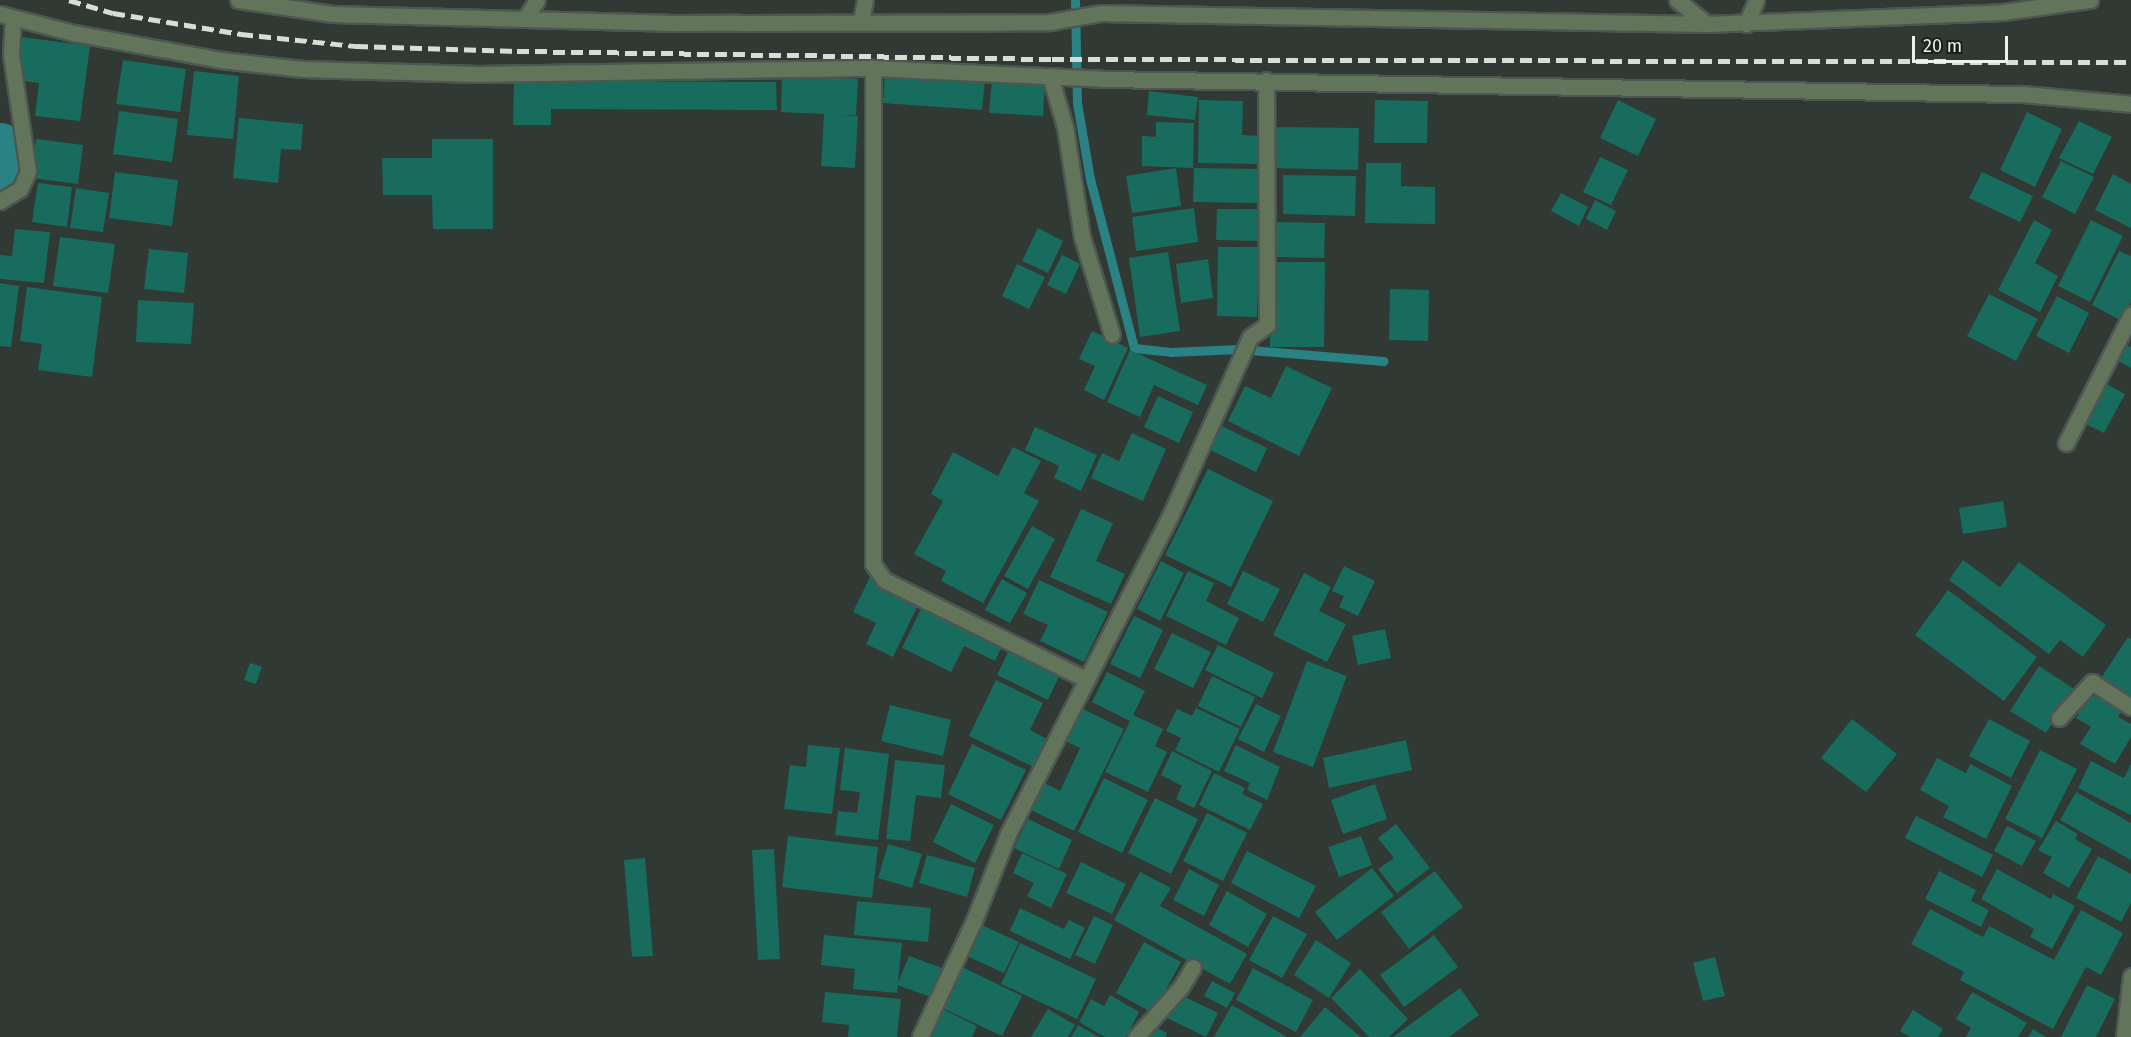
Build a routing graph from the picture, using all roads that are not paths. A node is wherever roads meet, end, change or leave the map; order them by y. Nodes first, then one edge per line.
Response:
1 (238, 0) edge
2 (537, 0) edge
3 (865, 0) edge
4 (1677, 0) edge
5 (1756, 0) edge
6 (2090, 0) edge
7 (7, 16) edge
8 (526, 17) junction
9 (861, 21) junction
10 (1707, 24) junction
11 (1746, 24) junction
12 (873, 68) junction
13 (1050, 76) junction
14 (1266, 80) junction
15 (2131, 104) edge
16 (4, 199) edge
17 (2131, 315) edge
18 (1112, 335) dead end
19 (2066, 443) dead end
20 (1087, 680) junction
21 (2131, 707) edge
22 (2060, 718) dead end
23 (1193, 967) dead end
24 (2131, 976) edge
25 (920, 1037) edge
26 (1136, 1037) edge
27 (2124, 1037) edge

1 - 8 street
2 - 8 street
3 - 9 street
4 - 10 street
5 - 11 street
6 - 11 street
7 - 12 street
7 - 16 street
8 - 9 street
9 - 10 street
10 - 11 street
12 - 13 street
12 - 20 street
13 - 14 street
13 - 18 street
14 - 15 street
14 - 20 street
17 - 19 street
20 - 25 street
21 - 22 street
23 - 26 street
24 - 27 street

